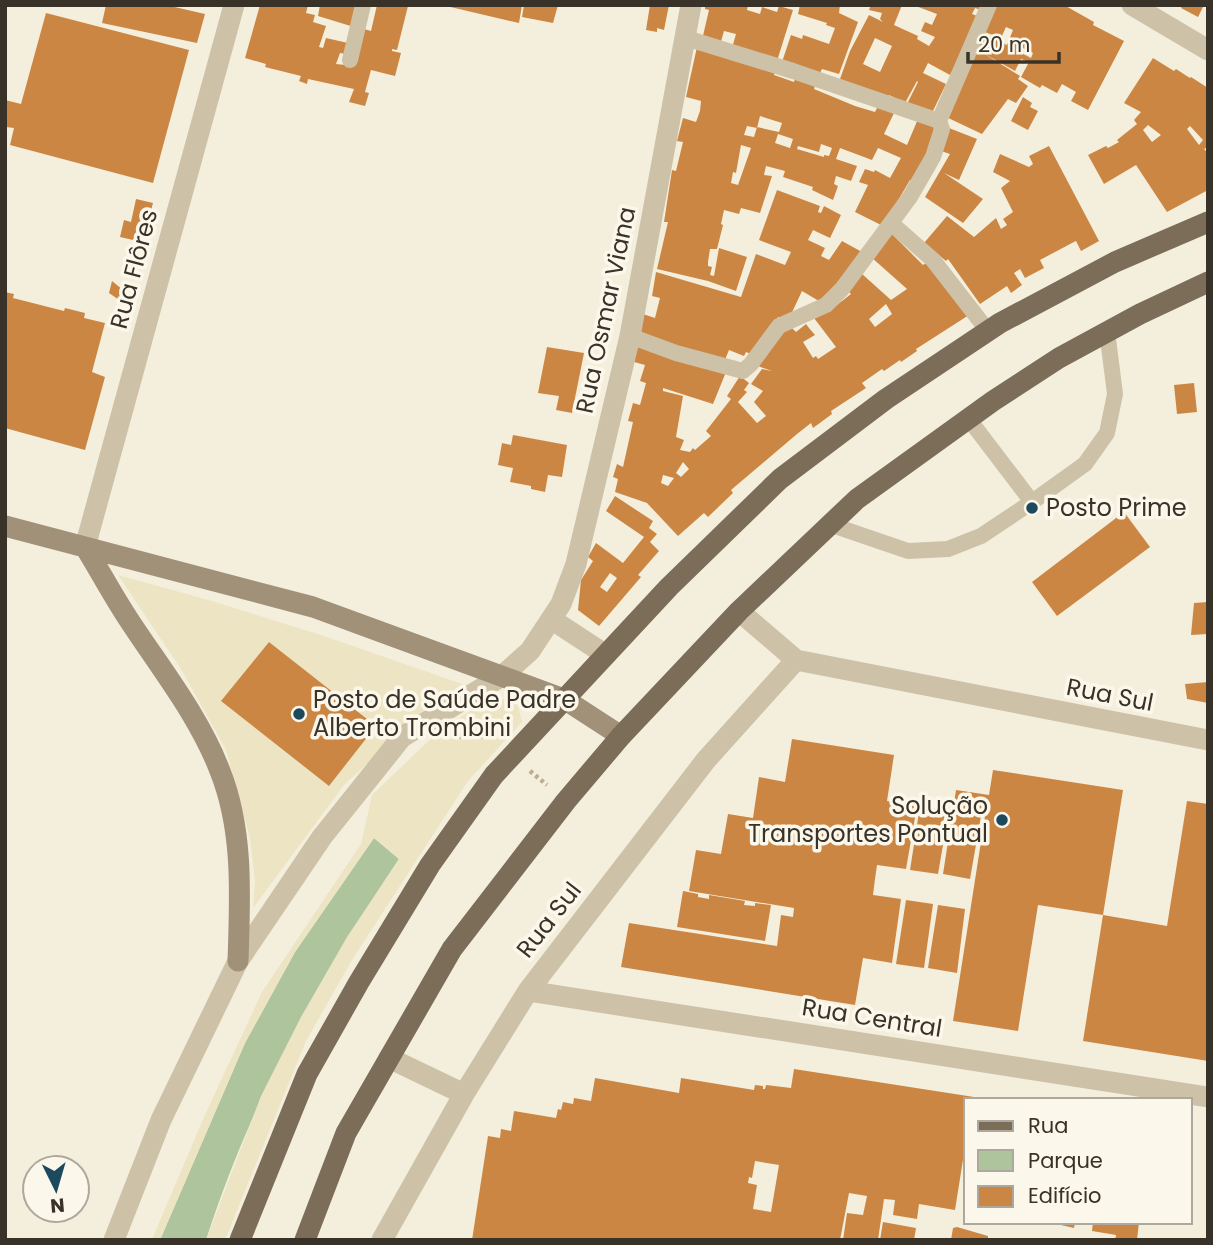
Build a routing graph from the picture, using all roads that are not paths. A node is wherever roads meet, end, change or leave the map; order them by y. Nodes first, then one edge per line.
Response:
1 (234, 5) edge
2 (363, 5) edge
3 (691, 5) edge
4 (989, 5) edge
5 (1132, 5) edge
6 (686, 38) junction
7 (1208, 50) edge
8 (350, 60) dead end
9 (939, 121) junction
10 (1208, 222) edge
11 (891, 223) junction
12 (1208, 282) edge
13 (988, 331) junction
14 (1107, 331) junction
15 (630, 336) junction
16 (968, 418) junction
17 (1032, 502) junction
18 (828, 524) junction
19 (5, 526) edge
20 (85, 547) junction
21 (739, 611) junction
22 (551, 619) junction
23 (606, 655) junction
24 (796, 660) junction
25 (502, 676) junction
26 (564, 699) junction
27 (621, 737) junction
28 (1208, 740) edge
29 (238, 961) junction
30 (528, 991) junction
31 (389, 1058) junction
32 (464, 1094) junction
33 (1208, 1097) edge
34 (114, 1240) edge
35 (240, 1240) edge
36 (305, 1240) edge
37 (382, 1240) edge

1 - 20 street, Rua Flôres
2 - 8 lane
3 - 6 street, Rua Osmar Viana
4 - 9 lane
5 - 7 street
6 - 9 lane
6 - 15 street, Rua Osmar Viana
9 - 11 lane
10 - 13 main road
11 - 13 lane
11 - 15 lane
12 - 14 main road
13 - 23 main road
14 - 16 main road
14 - 17 lane
15 - 22 street, Rua Osmar Viana
16 - 17 lane
16 - 18 main road
17 - 18 lane
18 - 21 main road
19 - 20 main road
20 - 25 main road
20 - 29 main road
21 - 24 street, Rua Sul
21 - 27 main road
22 - 23 street
22 - 25 street, Rua Osmar Viana
23 - 26 main road
24 - 28 street, Rua Sul
24 - 30 street, Rua Sul
25 - 26 main road
25 - 29 street, Rua Osmar Viana
26 - 27 main road
26 - 35 main road
27 - 31 main road
29 - 34 street, Rua Osmar Viana
30 - 32 street, Rua Sul
30 - 33 street, Rua Central
31 - 32 street
31 - 36 main road
32 - 37 street, Rua Sul

